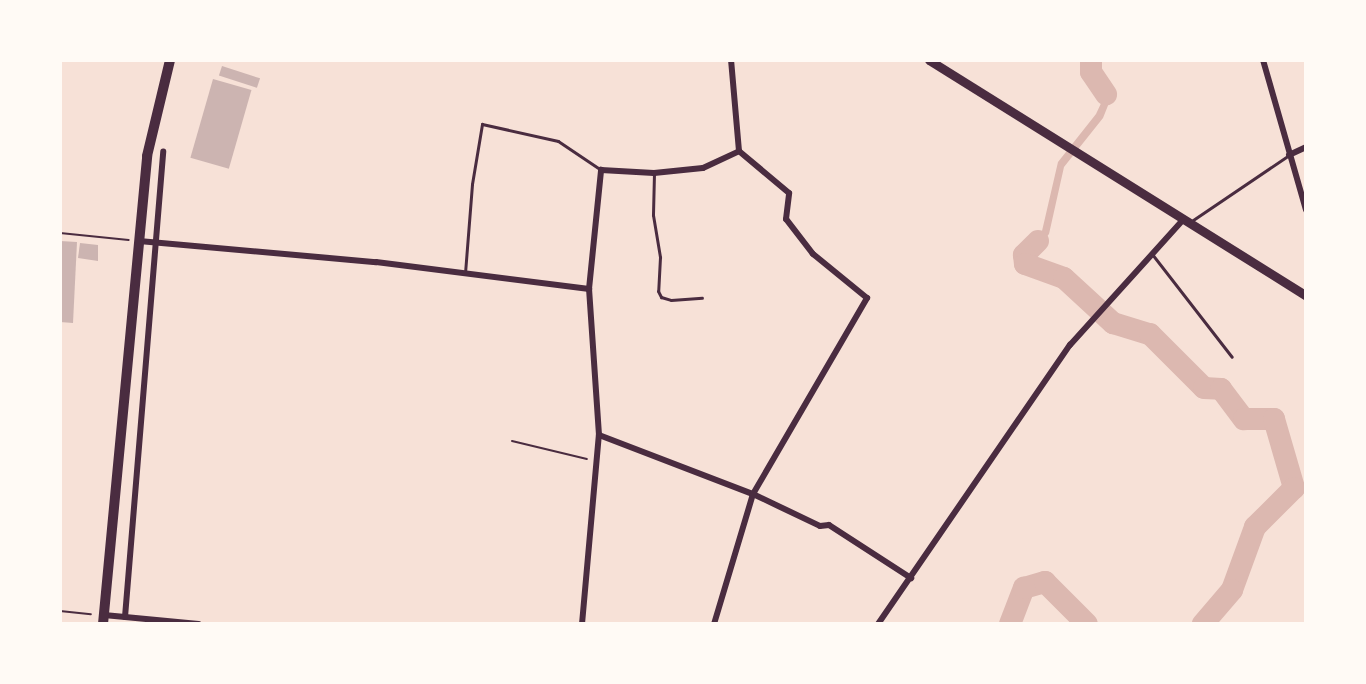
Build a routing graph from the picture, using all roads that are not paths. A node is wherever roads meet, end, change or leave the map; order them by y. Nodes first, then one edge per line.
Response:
1 (170, 60) edge
2 (731, 60) edge
3 (929, 60) edge
4 (1263, 60) edge
5 (1306, 147) edge
6 (739, 151) junction
7 (163, 152) dead end
8 (1289, 155) junction
9 (601, 170) junction
10 (654, 173) junction
11 (1306, 210) edge
12 (1185, 222) junction
13 (139, 241) junction
14 (157, 241) junction
15 (1152, 254) junction
16 (465, 273) junction
17 (589, 289) junction
18 (1306, 296) edge
19 (702, 298) dead end
20 (1232, 357) dead end
21 (599, 435) junction
22 (753, 494) junction
23 (911, 578) junction
24 (125, 617) junction
25 (104, 620) edge
26 (199, 624) edge
27 (582, 624) edge
28 (714, 624) edge
29 (878, 624) edge

1 - 13 main road
2 - 6 street
3 - 12 main road
4 - 8 street
5 - 8 street
6 - 10 street
6 - 22 street
7 - 14 street
8 - 11 street
8 - 12 lane
9 - 10 street
9 - 16 lane
9 - 17 street
10 - 19 lane
12 - 15 street
12 - 18 main road
13 - 14 street
13 - 25 main road
14 - 16 street
14 - 24 street
15 - 20 lane
15 - 23 street
16 - 17 street
17 - 21 street
21 - 22 street
21 - 27 street
22 - 23 street
22 - 28 street
23 - 29 street
24 - 25 street
24 - 26 street

